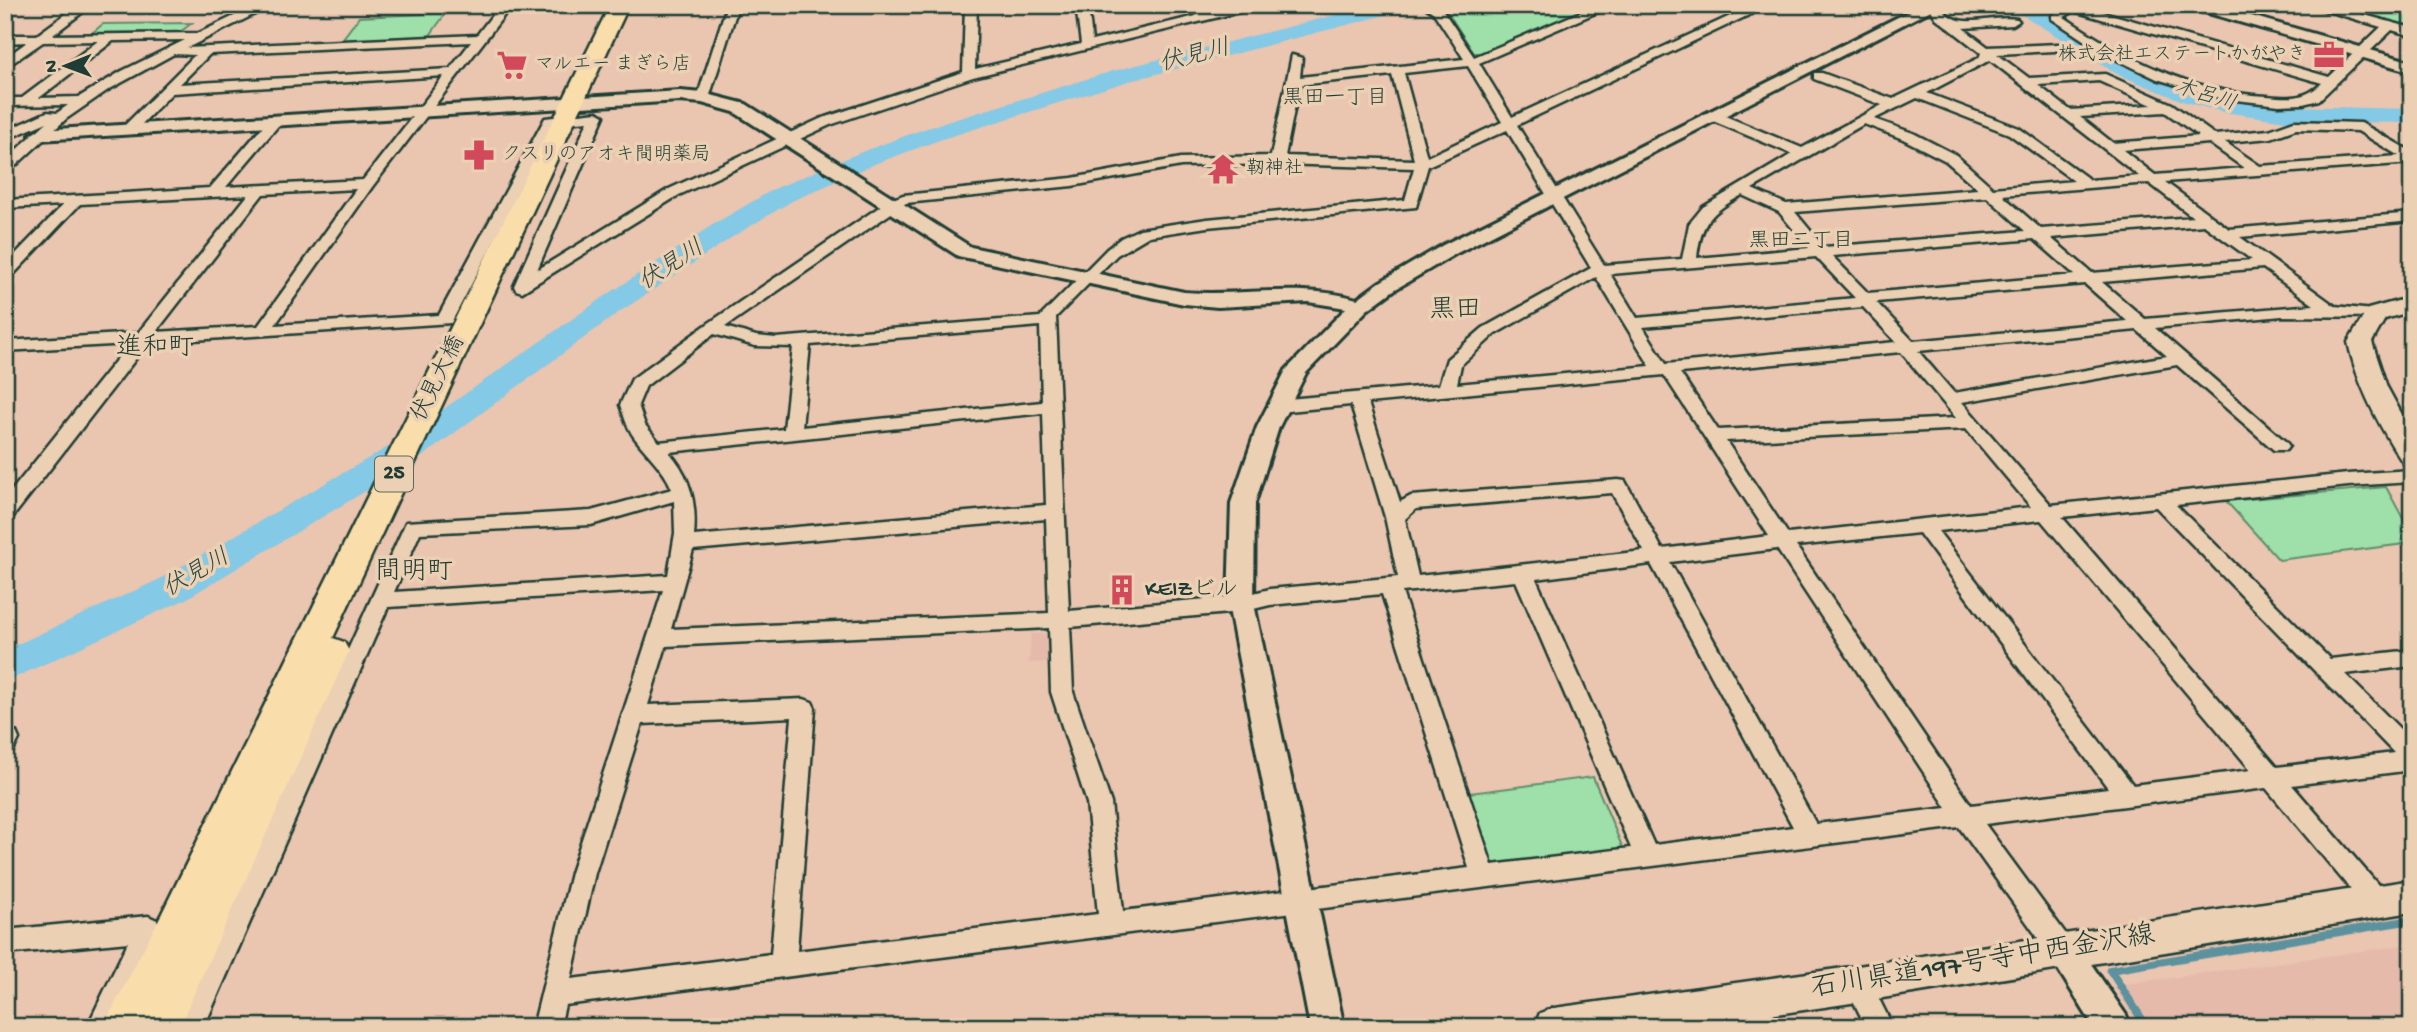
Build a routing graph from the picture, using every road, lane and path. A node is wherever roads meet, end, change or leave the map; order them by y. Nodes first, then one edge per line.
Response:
1 (86, 5) edge
2 (267, 5) edge
3 (506, 5) edge
4 (620, 5) edge
5 (634, 5) edge
6 (778, 5) edge
7 (971, 5) edge
8 (1082, 5) edge
9 (1198, 5) edge
10 (1262, 5) edge
11 (1608, 5) edge
12 (1764, 5) edge
13 (1934, 5) edge
14 (2196, 5) edge
15 (2314, 5) edge
16 (733, 6) edge
17 (1433, 8) edge
18 (1203, 19) junction
19 (2013, 22) dead end
20 (1951, 25) junction
21 (2389, 26) junction
22 (2412, 32) edge
23 (205, 36) junction
24 (111, 37) junction
25 (5, 38) edge
26 (41, 38) junction
27 (481, 38) junction
28 (1087, 47) junction
29 (2055, 47) dead end
30 (206, 51) junction
31 (1988, 51) junction
32 (172, 52) junction
33 (2361, 52) junction
34 (1296, 58) dead end
35 (1472, 62) junction
36 (5, 64) edge
37 (2412, 67) edge
38 (1397, 69) junction
39 (456, 72) junction
40 (969, 74) junction
41 (1818, 76) dead end
42 (1293, 82) junction
43 (2028, 82) junction
44 (2331, 82) junction
45 (169, 89) junction
46 (1916, 93) junction
47 (702, 98) junction
48 (82, 101) junction
49 (5, 102) edge
50 (24, 102) junction
51 (1893, 104) junction
52 (2168, 108) junction
53 (426, 111) junction
54 (2069, 114) junction
55 (1713, 116) junction
56 (574, 117) junction
57 (1863, 119) junction
58 (276, 120) junction
59 (1508, 122) junction
60 (129, 129) junction
61 (39, 135) junction
62 (5, 136) edge
63 (2212, 139) junction
64 (795, 143) junction
65 (2111, 147) junction
66 (1805, 154) junction
67 (2412, 158) edge
68 (1277, 160) junction
69 (1422, 164) junction
70 (5, 168) edge
71 (2259, 172) junction
72 (2152, 179) junction
73 (367, 184) junction
74 (2087, 184) junction
75 (1741, 189) junction
76 (259, 190) junction
77 (1989, 191) junction
78 (214, 192) junction
79 (1553, 197) junction
80 (76, 200) junction
81 (5, 204) edge
82 (893, 204) junction
83 (1784, 209) junction
84 (2412, 218) edge
85 (2208, 220) junction
86 (2226, 234) junction
87 (2040, 235) junction
88 (1821, 253) junction
89 (1689, 263) junction
90 (2266, 263) junction
91 (1598, 270) junction
92 (5, 274) edge
93 (1085, 278) junction
94 (2090, 279) junction
95 (1866, 300) junction
96 (2412, 304) edge
97 (1360, 306) junction
98 (2331, 310) junction
99 (2376, 314) junction
100 (1047, 321) junction
101 (1631, 323) junction
102 (2142, 325) junction
103 (712, 328) junction
104 (263, 331) junction
105 (143, 338) junction
106 (802, 342) junction
107 (5, 346) edge
108 (1905, 346) junction
109 (2181, 359) junction
110 (1665, 370) junction
111 (1447, 390) junction
112 (1358, 399) junction
113 (1950, 399) junction
114 (1278, 406) junction
115 (1050, 407) junction
116 (1971, 423) junction
117 (792, 433) junction
118 (1713, 436) junction
119 (2280, 446) dead end
120 (654, 448) junction
121 (2412, 457) edge
122 (2412, 476) edge
123 (682, 492) junction
124 (2161, 500) junction
125 (1057, 510) junction
126 (5, 513) edge
127 (2047, 513) junction
128 (1395, 517) junction
129 (1924, 526) junction
130 (1783, 541) junction
131 (685, 544) junction
132 (1659, 556) junction
133 (1523, 573) junction
134 (676, 582) junction
135 (1400, 585) junction
136 (380, 600) junction
137 (1241, 604) junction
138 (1061, 620) junction
139 (658, 638) junction
140 (2412, 658) edge
141 (2326, 668) junction
142 (633, 715) junction
143 (5, 738) edge
144 (5, 744) edge
145 (2412, 758) edge
146 (2273, 779) junction
147 (2128, 797) junction
148 (243, 813) junction
149 (1965, 816) junction
150 (1810, 836) junction
151 (1647, 857) junction
152 (1485, 877) junction
153 (2394, 898) edge
154 (1302, 900) junction
155 (1112, 923) junction
156 (5, 942) edge
157 (2062, 950) junction
158 (783, 965) junction
159 (1858, 984) junction
160 (553, 994) junction
161 (1642, 1020) edge
162 (100, 1027) edge
163 (125, 1027) edge
164 (156, 1027) edge
165 (190, 1027) edge
166 (546, 1027) edge
167 (1327, 1027) edge
168 (1554, 1027) edge
169 (1880, 1027) edge
170 (2114, 1027) edge

1 - 26 street
2 - 23 street
3 - 27 street
4 - 56 main road, 25
5 - 56 main road, 25
6 - 16 street
7 - 40 street
8 - 28 street
9 - 18 street
10 - 18 street
11 - 35 street
12 - 59 street
13 - 20 street
13 - 55 street
14 - 33 street
15 - 21 street
16 - 47 street
17 - 35 street
18 - 28 street
19 - 20 street
20 - 31 street
21 - 22 street
21 - 33 street
23 - 24 street
23 - 32 street
24 - 26 street
24 - 50 street
25 - 26 street
26 - 36 street
27 - 30 street
27 - 39 street
28 - 40 street
29 - 31 street
30 - 32 street
30 - 45 street
31 - 43 street
31 - 46 street
32 - 48 street
33 - 37 street
33 - 44 street
34 - 42 street
35 - 38 street
35 - 59 street
38 - 42 street
38 - 69 street
39 - 45 street
39 - 53 street
40 - 64 street
41 - 51 street
42 - 68 street
43 - 52 street
43 - 54 street
44 - 44 street
45 - 60 street
46 - 51 street
46 - 74 street
47 - 56 street
47 - 64 street
48 - 50 street
48 - 61 street
48 - 62 street
49 - 50 street
51 - 57 street
52 - 54 street
52 - 63 street
53 - 56 street
53 - 58 street
53 - 73 street
54 - 65 street
55 - 66 street
55 - 79 street
56 - 64 street
56 - 104 street
56 - 148 main road, 伏見大橋 / 25
57 - 66 street
57 - 77 street
58 - 60 street
58 - 78 street
59 - 69 street
59 - 79 street
60 - 61 street
61 - 70 street
63 - 65 street
63 - 67 street
63 - 71 street
64 - 82 street
65 - 72 street
66 - 75 street
67 - 71 street
68 - 69 street
68 - 82 street
69 - 93 street
71 - 72 street
72 - 74 street
72 - 85 street
73 - 76 street
73 - 104 street
74 - 77 street
75 - 83 street
75 - 89 street
76 - 78 street
76 - 105 street
77 - 83 street
77 - 87 street
78 - 80 street
79 - 91 street
79 - 97 street
80 - 81 street
80 - 92 street
82 - 93 street
82 - 103 street
83 - 88 street
84 - 86 street
85 - 86 street
85 - 87 street
86 - 90 street
87 - 88 street
87 - 94 street
88 - 89 street
88 - 95 street
89 - 91 street
90 - 94 street
90 - 98 street
91 - 101 street
91 - 111 street
93 - 97 street
93 - 100 street
94 - 95 street
94 - 102 street
95 - 101 street
95 - 108 street
96 - 99 main road
97 - 114 street
98 - 99 street
98 - 102 street
99 - 121 main road
100 - 106 street
100 - 115 street
101 - 110 street
102 - 108 street
102 - 109 street
103 - 106 street
103 - 120 street
104 - 105 street
105 - 107 street
105 - 126 street
106 - 117 street
108 - 110 street
108 - 113 street
109 - 113 street
109 - 119 street
110 - 111 street
110 - 118 street
111 - 112 street
112 - 114 street
112 - 128 street
113 - 116 street
114 - 137 street
115 - 117 street
115 - 125 street
116 - 118 street
116 - 127 street
117 - 120 street
118 - 130 street
120 - 123 street
122 - 124 street
123 - 131 street
123 - 136 street
124 - 127 street
124 - 141 street
125 - 131 street
125 - 138 street
127 - 129 street
127 - 146 street
128 - 132 street
128 - 135 street
129 - 130 street
129 - 147 street
130 - 132 street
130 - 149 street
131 - 134 street
132 - 133 street
132 - 150 street
133 - 135 street
133 - 151 street
134 - 136 street
134 - 139 street
135 - 137 street
135 - 152 street
136 - 165 street
137 - 138 street
137 - 154 street
138 - 139 street
138 - 155 street
139 - 142 street
140 - 141 street
141 - 145 street
142 - 158 street
142 - 160 street
143 - 144 street
145 - 146 street
146 - 147 street
146 - 153 street
147 - 149 street
148 - 163 main road, 25
148 - 164 main road, 25
149 - 150 street
149 - 157 street
150 - 151 street
151 - 152 street
152 - 154 street
153 - 157 main road, 石川県道197号寺中西金沢線
154 - 155 street
154 - 167 street
155 - 158 street
156 - 162 street
157 - 159 main road, 石川県道197号寺中西金沢線
157 - 170 street
158 - 160 street
159 - 161 main road, 石川県道197号寺中西金沢線
159 - 169 street
160 - 166 street
161 - 168 main road, 石川県道197号寺中西金沢線

